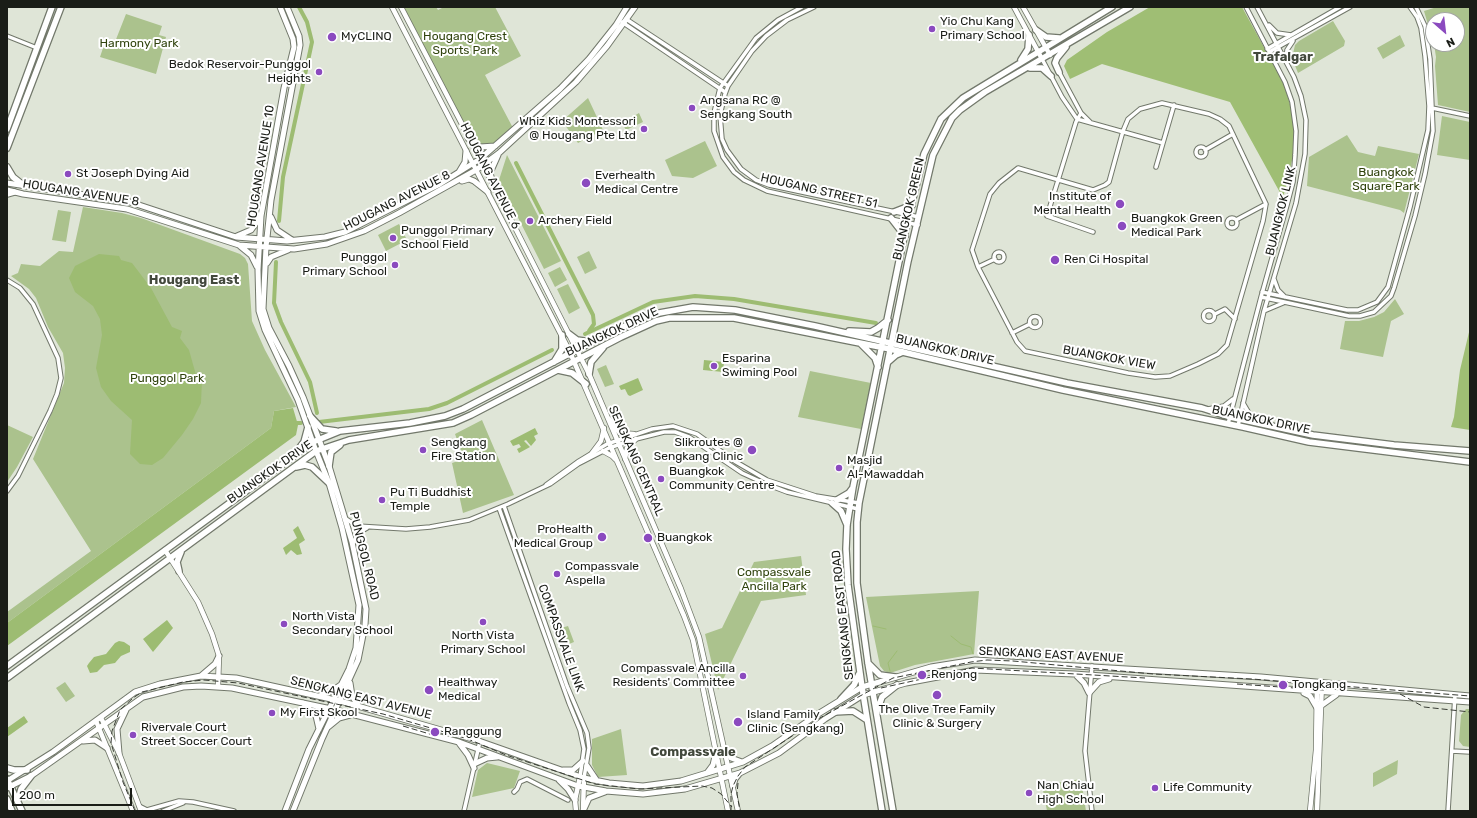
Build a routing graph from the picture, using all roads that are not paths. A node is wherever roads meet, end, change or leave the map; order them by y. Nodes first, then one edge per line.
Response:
1 (61, 7) edge
2 (280, 7) edge
3 (287, 7) edge
4 (392, 7) edge
5 (401, 7) edge
6 (627, 7) edge
7 (635, 7) edge
8 (802, 7) edge
9 (814, 7) edge
10 (1014, 7) edge
11 (1023, 7) edge
12 (1112, 7) edge
13 (1130, 7) edge
14 (1246, 7) edge
15 (1257, 7) edge
16 (1340, 7) edge
17 (1350, 7) edge
18 (1410, 7) edge
19 (1416, 7) edge
20 (50, 8) edge
21 (620, 18) junction
22 (626, 22) junction
23 (1266, 23) junction
24 (1036, 30) junction
25 (1029, 35) junction
26 (1292, 35) junction
27 (7, 36) edge
28 (1061, 38) junction
29 (1296, 38) junction
30 (1072, 41) junction
31 (1278, 45) junction
32 (1045, 47) junction
33 (37, 48) junction
34 (1037, 51) junction
35 (1268, 51) junction
36 (1050, 55) junction
37 (1042, 59) junction
38 (1286, 62) junction
39 (1018, 63) junction
40 (1028, 68) junction
41 (1058, 72) junction
42 (1051, 76) junction
43 (723, 83) junction
44 (728, 86) junction
45 (720, 88) junction
46 (725, 92) junction
47 (1174, 105) junction
48 (1429, 106) junction
49 (1433, 108) junction
50 (1081, 113) junction
51 (1470, 116) edge
52 (1077, 119) junction
53 (1090, 122) junction
54 (7, 130) edge
55 (1123, 131) junction
56 (1233, 134) junction
57 (468, 138) junction
58 (1163, 143) junction
59 (498, 144) junction
60 (7, 148) edge
61 (1205, 150) dead end
62 (466, 151) junction
63 (499, 153) junction
64 (480, 159) junction
65 (473, 164) junction
66 (483, 165) junction
67 (7, 167) edge
68 (1156, 167) dead end
69 (476, 170) junction
70 (459, 173) junction
71 (1059, 180) junction
72 (7, 183) edge
73 (453, 184) junction
74 (23, 186) junction
75 (494, 187) junction
76 (7, 190) edge
77 (14, 192) junction
78 (488, 192) junction
79 (7, 194) edge
80 (1266, 204) junction
81 (912, 205) junction
82 (894, 212) junction
83 (270, 214) junction
84 (909, 215) junction
85 (261, 216) junction
86 (919, 217) junction
87 (891, 218) junction
88 (1236, 220) dead end
89 (907, 222) junction
90 (918, 225) junction
91 (1093, 232) dead end
92 (1288, 232) junction
93 (905, 236) junction
94 (236, 237) junction
95 (1276, 239) junction
96 (260, 240) junction
97 (267, 241) junction
98 (292, 241) junction
99 (239, 245) junction
100 (259, 246) junction
101 (266, 247) junction
102 (294, 249) junction
103 (995, 259) dead end
104 (978, 267) junction
105 (265, 268) junction
106 (258, 270) junction
107 (1274, 278) junction
108 (7, 280) edge
109 (1262, 292) junction
110 (1269, 294) junction
111 (1284, 297) junction
112 (1260, 298) junction
113 (1268, 299) junction
114 (1285, 303) junction
115 (1264, 311) junction
116 (1215, 314) dead end
117 (1236, 319) junction
118 (888, 320) junction
119 (1030, 324) dead end
120 (894, 330) junction
121 (839, 332) junction
122 (1012, 333) junction
123 (569, 334) junction
124 (562, 335) junction
125 (884, 340) junction
126 (592, 342) junction
127 (892, 342) junction
128 (607, 344) junction
129 (861, 344) junction
130 (904, 345) junction
131 (882, 347) junction
132 (890, 349) junction
133 (574, 352) junction
134 (904, 352) junction
135 (581, 358) junction
136 (575, 361) junction
137 (888, 362) junction
138 (552, 363) junction
139 (878, 369) junction
140 (557, 370) junction
141 (589, 374) junction
142 (586, 384) junction
143 (1234, 398) junction
144 (1243, 402) junction
145 (1202, 408) junction
146 (604, 413) junction
147 (310, 416) junction
148 (1230, 417) junction
149 (1239, 419) junction
150 (1259, 422) junction
151 (1228, 424) junction
152 (1238, 426) junction
153 (308, 427) junction
154 (604, 427) junction
155 (340, 431) junction
156 (635, 436) junction
157 (316, 440) junction
158 (349, 440) junction
159 (617, 443) junction
160 (611, 445) junction
161 (322, 448) junction
162 (316, 451) junction
163 (603, 451) junction
164 (1470, 451) edge
165 (592, 453) junction
166 (293, 456) junction
167 (625, 460) junction
168 (736, 462) junction
169 (1470, 462) edge
170 (619, 463) junction
171 (328, 466) junction
172 (294, 467) junction
173 (750, 470) junction
174 (742, 473) junction
175 (754, 479) junction
176 (329, 483) junction
177 (545, 485) junction
178 (854, 487) junction
179 (7, 491) edge
180 (834, 501) junction
181 (850, 504) junction
182 (504, 506) junction
183 (859, 506) junction
184 (499, 508) junction
185 (345, 519) junction
186 (847, 525) junction
187 (368, 528) junction
188 (353, 543) junction
189 (184, 548) junction
190 (166, 550) junction
191 (170, 558) junction
192 (179, 572) junction
193 (219, 656) junction
194 (868, 663) junction
195 (7, 666) edge
196 (1092, 666) junction
197 (860, 671) junction
198 (1074, 674) junction
199 (202, 676) junction
200 (218, 676) junction
201 (1091, 676) junction
202 (7, 678) edge
203 (895, 678) junction
204 (1116, 678) junction
205 (349, 682) junction
206 (1320, 682) junction
207 (342, 683) junction
208 (871, 684) junction
209 (897, 685) junction
210 (218, 686) junction
211 (862, 687) junction
212 (1300, 692) junction
213 (873, 693) junction
214 (1089, 693) junction
215 (1320, 693) junction
216 (1339, 694) junction
217 (863, 695) junction
218 (1455, 695) junction
219 (318, 696) junction
220 (1470, 696) edge
221 (841, 699) junction
222 (337, 700) junction
223 (302, 702) junction
224 (1455, 702) junction
225 (1470, 702) edge
226 (359, 706) junction
227 (1320, 706) junction
228 (127, 707) junction
229 (333, 709) junction
230 (834, 712) junction
231 (353, 714) junction
232 (876, 714) junction
233 (101, 718) junction
234 (867, 720) junction
235 (96, 721) junction
236 (104, 725) junction
237 (99, 728) junction
238 (327, 728) junction
239 (319, 730) junction
240 (480, 741) junction
241 (459, 742) junction
242 (79, 743) junction
243 (107, 748) junction
244 (478, 748) junction
245 (725, 749) junction
246 (1452, 751) junction
247 (716, 752) junction
248 (1470, 752) edge
249 (119, 753) junction
250 (500, 757) junction
251 (583, 762) junction
252 (743, 762) junction
253 (474, 766) junction
254 (587, 766) junction
255 (729, 766) junction
256 (7, 768) edge
257 (27, 770) junction
258 (560, 770) junction
259 (719, 770) junction
260 (740, 773) junction
261 (704, 775) junction
262 (31, 776) junction
263 (582, 777) junction
264 (731, 777) junction
265 (556, 778) junction
266 (721, 780) junction
267 (597, 781) junction
268 (8, 783) edge
269 (580, 786) junction
270 (733, 786) junction
271 (606, 791) junction
272 (514, 792) dead end
273 (7, 799) edge
274 (568, 800) dead end
275 (576, 800) junction
276 (18, 801) junction
277 (184, 802) junction
278 (140, 809) edge
279 (12, 811) edge
280 (22, 811) edge
281 (133, 811) edge
282 (163, 811) edge
283 (234, 811) edge
284 (285, 811) edge
285 (293, 811) edge
286 (464, 811) edge
287 (576, 811) edge
288 (583, 811) edge
289 (728, 811) edge
290 (738, 811) edge
291 (882, 811) edge
292 (893, 811) edge
293 (1092, 811) edge
294 (1310, 811) edge
295 (1317, 811) edge
296 (1448, 811) edge

1 - 60 main road
2 - 85 main road, HOUGANG AVENUE 10
3 - 83 main road, HOUGANG AVENUE 10
4 - 62 street, HOUGANG AVENUE 6
5 - 57 street, HOUGANG AVENUE 6
6 - 21 main road, HOUGANG AVENUE 8
7 - 22 main road, HOUGANG AVENUE 8
8 - 43 street, HOUGANG STREET 51
9 - 44 street, HOUGANG STREET 51
10 - 25 street
11 - 24 street
12 - 28 main road, BUANGKOK GREEN
13 - 30 main road, BUANGKOK GREEN
14 - 35 street, BUANGKOK LINK
15 - 23 street, BUANGKOK LINK
16 - 26 street
17 - 29 street
18 - 48 street
19 - 49 street
20 - 33 main road
21 - 22 street
21 - 59 main road, HOUGANG AVENUE 8
22 - 43 street
22 - 45 street
22 - 63 main road, HOUGANG AVENUE 8
23 - 26 street
23 - 31 street, BUANGKOK LINK
24 - 28 main road
24 - 32 street
25 - 34 street
25 - 39 main road
26 - 31 street
27 - 33 street
28 - 32 main road, BUANGKOK GREEN
29 - 31 street
29 - 38 street
30 - 36 main road, BUANGKOK GREEN
30 - 41 main road
31 - 35 street
31 - 38 street, BUANGKOK LINK
32 - 34 main road, BUANGKOK GREEN
32 - 36 street
33 - 54 main road
34 - 37 street
34 - 39 main road, BUANGKOK GREEN
35 - 95 street, BUANGKOK LINK
36 - 37 main road, BUANGKOK GREEN
36 - 41 street
37 - 40 main road, BUANGKOK GREEN
37 - 42 street
38 - 92 street, BUANGKOK LINK
39 - 81 main road, BUANGKOK GREEN
40 - 42 main road
40 - 86 main road, BUANGKOK GREEN
41 - 50 street
42 - 52 street
43 - 44 street
43 - 45 street, HOUGANG STREET 51
44 - 46 street, HOUGANG STREET 51
45 - 46 street
45 - 87 street, HOUGANG STREET 51
46 - 82 street, HOUGANG STREET 51
47 - 55 street, BUANGKOK VIEW
47 - 56 street, BUANGKOK VIEW
47 - 58 street
48 - 49 street
48 - 111 street
49 - 51 street
49 - 114 street
50 - 52 street
50 - 53 street
52 - 53 street
52 - 71 street
53 - 55 street
55 - 58 street
55 - 71 street, BUANGKOK VIEW
56 - 61 street
56 - 80 street, BUANGKOK VIEW
57 - 59 main road
57 - 64 street, HOUGANG AVENUE 6
58 - 68 street
59 - 64 main road, HOUGANG AVENUE 8
62 - 65 street, HOUGANG AVENUE 6
62 - 70 main road
63 - 66 main road, HOUGANG AVENUE 8
63 - 75 main road
64 - 65 main road, HOUGANG AVENUE 8
64 - 66 street, HOUGANG AVENUE 6
65 - 69 street, HOUGANG AVENUE 6
65 - 70 main road, HOUGANG AVENUE 8
66 - 69 main road, HOUGANG AVENUE 8
66 - 75 street, HOUGANG AVENUE 6
67 - 74 main road
69 - 73 main road, HOUGANG AVENUE 8
69 - 78 street, HOUGANG AVENUE 6
70 - 98 main road, HOUGANG AVENUE 8
71 - 91 street
71 - 104 street, BUANGKOK VIEW
72 - 74 main road, HOUGANG AVENUE 8
73 - 78 main road
73 - 102 main road, HOUGANG AVENUE 8
74 - 94 main road, HOUGANG AVENUE 8
75 - 123 street, HOUGANG AVENUE 6
76 - 77 main road, HOUGANG AVENUE 8
77 - 79 main road
77 - 99 main road, HOUGANG AVENUE 8
78 - 124 street, HOUGANG AVENUE 6
80 - 88 street
80 - 117 street, BUANGKOK VIEW
81 - 82 main road
81 - 84 main road, BUANGKOK GREEN
82 - 84 street, HOUGANG STREET 51
83 - 97 main road, HOUGANG AVENUE 10
83 - 98 main road
84 - 86 street, HOUGANG STREET 51
84 - 89 main road, BUANGKOK GREEN
85 - 94 main road
85 - 96 main road, HOUGANG AVENUE 10
86 - 90 main road, BUANGKOK GREEN
87 - 89 street, HOUGANG STREET 51
87 - 93 main road
89 - 90 street, HOUGANG STREET 51
89 - 93 main road, BUANGKOK GREEN
90 - 120 main road, BUANGKOK GREEN
92 - 95 street
92 - 107 street, BUANGKOK LINK
93 - 118 main road, BUANGKOK GREEN
94 - 96 main road, HOUGANG AVENUE 8
95 - 109 street, BUANGKOK LINK
96 - 97 main road, HOUGANG AVENUE 8
96 - 100 main road, HOUGANG AVENUE 10
97 - 98 main road, HOUGANG AVENUE 8
97 - 101 main road, HOUGANG AVENUE 10
99 - 100 main road, HOUGANG AVENUE 8
99 - 106 main road
100 - 101 main road, HOUGANG AVENUE 8
100 - 106 main road, HOUGANG AVENUE 10
101 - 102 main road, HOUGANG AVENUE 8
101 - 105 main road, HOUGANG AVENUE 10
102 - 105 main road
103 - 104 street
104 - 122 street, BUANGKOK VIEW
105 - 147 main road, HOUGANG AVENUE 10
106 - 153 main road, HOUGANG AVENUE 10
107 - 110 street, BUANGKOK LINK
107 - 111 street
108 - 179 street
109 - 110 street
109 - 112 street, BUANGKOK LINK
110 - 111 street
110 - 113 street, BUANGKOK LINK
112 - 113 street
112 - 143 street, BUANGKOK LINK
113 - 114 street
113 - 115 street, BUANGKOK LINK
114 - 115 street
115 - 144 street, BUANGKOK LINK
116 - 117 street
117 - 122 street, BUANGKOK VIEW
118 - 121 main road
118 - 125 main road, BUANGKOK GREEN
119 - 122 street
120 - 127 main road, BUANGKOK GREEN
120 - 130 main road
121 - 125 main road, BUANGKOK DRIVE
121 - 126 main road, BUANGKOK DRIVE
123 - 126 main road
123 - 133 street, HOUGANG AVENUE 6
124 - 133 street, HOUGANG AVENUE 6
124 - 138 main road
125 - 127 main road, BUANGKOK DRIVE
125 - 131 main road, BUANGKOK GREEN
126 - 133 main road, BUANGKOK DRIVE
127 - 130 main road, BUANGKOK DRIVE
127 - 132 main road, BUANGKOK GREEN
128 - 129 main road, BUANGKOK DRIVE
128 - 135 main road, BUANGKOK DRIVE
128 - 141 main road
129 - 131 main road, BUANGKOK DRIVE
129 - 139 main road
130 - 145 main road, BUANGKOK DRIVE
131 - 132 main road, BUANGKOK DRIVE
131 - 139 main road, SENGKANG EAST ROAD
132 - 134 main road, BUANGKOK DRIVE
132 - 137 main road, SENGKANG EAST ROAD
133 - 135 street, SENGKANG CENTRAL
133 - 136 street, SENGKANG CENTRAL
133 - 138 main road, BUANGKOK DRIVE
134 - 137 main road
134 - 151 main road, BUANGKOK DRIVE
135 - 136 main road, BUANGKOK DRIVE
135 - 141 street, SENGKANG CENTRAL
136 - 140 main road, BUANGKOK DRIVE
136 - 142 street, SENGKANG CENTRAL
137 - 183 main road, SENGKANG EAST ROAD
138 - 155 main road, BUANGKOK DRIVE
139 - 178 main road, SENGKANG EAST ROAD
140 - 142 main road
140 - 158 main road, BUANGKOK DRIVE
141 - 146 street, SENGKANG CENTRAL
142 - 154 street, SENGKANG CENTRAL
143 - 145 street
143 - 148 street, BUANGKOK LINK
144 - 149 street, BUANGKOK LINK
144 - 150 street
145 - 148 main road, BUANGKOK DRIVE
146 - 156 street
146 - 159 street, SENGKANG CENTRAL
147 - 155 main road
147 - 157 main road, HOUGANG AVENUE 10
148 - 149 main road, BUANGKOK DRIVE
148 - 151 street, BUANGKOK LINK
149 - 150 main road, BUANGKOK DRIVE
149 - 152 street, BUANGKOK LINK
150 - 164 main road, BUANGKOK DRIVE
151 - 152 main road, BUANGKOK DRIVE
152 - 169 main road, BUANGKOK DRIVE
153 - 157 main road, HOUGANG AVENUE 10
153 - 166 main road
154 - 160 street, SENGKANG CENTRAL
154 - 165 street
155 - 157 main road, BUANGKOK DRIVE
156 - 159 street
156 - 167 street
156 - 168 street
156 - 174 street
157 - 161 main road, PUNGGOL ROAD
157 - 162 main road, PUNGGOL ROAD
157 - 166 main road, BUANGKOK DRIVE
158 - 161 main road, BUANGKOK DRIVE
158 - 171 main road
159 - 160 street
159 - 167 street, SENGKANG CENTRAL
160 - 163 street
160 - 165 street
160 - 170 street, SENGKANG CENTRAL
161 - 162 main road, BUANGKOK DRIVE
161 - 171 main road, PUNGGOL ROAD
162 - 172 main road, BUANGKOK DRIVE
162 - 176 main road, PUNGGOL ROAD
163 - 170 street
163 - 177 street
165 - 177 street
166 - 190 main road, BUANGKOK DRIVE
167 - 245 street, SENGKANG CENTRAL
168 - 173 street
168 - 174 street
170 - 247 street, SENGKANG CENTRAL
171 - 185 main road, PUNGGOL ROAD
172 - 176 main road
172 - 189 main road, BUANGKOK DRIVE
173 - 175 street
173 - 180 street
174 - 175 street
175 - 180 street
176 - 207 main road, PUNGGOL ROAD
177 - 182 street
178 - 180 main road
178 - 181 main road, SENGKANG EAST ROAD
180 - 181 street
180 - 186 main road
181 - 183 street
181 - 186 main road, SENGKANG EAST ROAD
182 - 184 street
182 - 254 street, COMPASSVALE LINK
183 - 194 main road, SENGKANG EAST ROAD
184 - 187 street
184 - 251 street, COMPASSVALE LINK
185 - 187 street
185 - 188 main road, PUNGGOL ROAD
186 - 197 main road, SENGKANG EAST ROAD
187 - 188 street
188 - 205 main road, PUNGGOL ROAD
189 - 191 main road, BUANGKOK DRIVE
189 - 192 main road
190 - 191 street
190 - 195 main road, BUANGKOK DRIVE
191 - 192 street
191 - 202 main road, BUANGKOK DRIVE
192 - 193 street
193 - 199 main road
193 - 200 street
194 - 203 main road
194 - 208 main road, SENGKANG EAST ROAD
196 - 201 street
196 - 203 main road, SENGKANG EAST AVENUE
196 - 206 main road, SENGKANG EAST AVENUE
197 - 211 main road, SENGKANG EAST ROAD
197 - 221 main road
198 - 201 main road, SENGKANG EAST AVENUE
198 - 209 main road, SENGKANG EAST AVENUE
198 - 214 main road
199 - 200 main road, SENGKANG EAST AVENUE
199 - 233 main road, SENGKANG EAST AVENUE
200 - 210 street
200 - 219 main road, SENGKANG EAST AVENUE
201 - 204 main road, SENGKANG EAST AVENUE
201 - 214 street
203 - 208 main road, SENGKANG EAST AVENUE
204 - 212 main road, SENGKANG EAST AVENUE
204 - 214 main road
205 - 222 main road, PUNGGOL ROAD
205 - 226 main road
206 - 215 street
206 - 218 main road, SENGKANG EAST AVENUE
207 - 219 main road
207 - 222 main road, PUNGGOL ROAD
208 - 211 main road, SENGKANG EAST AVENUE
208 - 213 main road, SENGKANG EAST ROAD
209 - 213 main road, SENGKANG EAST AVENUE
209 - 232 main road
210 - 223 main road, SENGKANG EAST AVENUE
210 - 228 main road, SENGKANG EAST AVENUE
211 - 217 main road, SENGKANG EAST ROAD
211 - 221 main road, SENGKANG EAST AVENUE
212 - 215 main road, SENGKANG EAST AVENUE
212 - 227 main road
213 - 217 main road, SENGKANG EAST AVENUE
213 - 232 main road, SENGKANG EAST ROAD
214 - 293 street
215 - 216 main road, SENGKANG EAST AVENUE
215 - 227 street
216 - 224 main road, SENGKANG EAST AVENUE
216 - 227 main road
217 - 230 main road, SENGKANG EAST AVENUE
217 - 234 main road, SENGKANG EAST ROAD
218 - 220 main road, SENGKANG EAST AVENUE
218 - 224 street
219 - 222 main road, SENGKANG EAST AVENUE
221 - 252 main road, SENGKANG EAST AVENUE
222 - 226 main road, SENGKANG EAST AVENUE
222 - 229 main road, PUNGGOL ROAD
223 - 229 main road, SENGKANG EAST AVENUE
223 - 239 main road
224 - 225 main road, SENGKANG EAST AVENUE
224 - 246 street
226 - 240 main road, SENGKANG EAST AVENUE
227 - 294 street
227 - 295 street
228 - 236 main road, SENGKANG EAST AVENUE
228 - 249 main road
229 - 231 main road, SENGKANG EAST AVENUE
229 - 238 main road, PUNGGOL ROAD
229 - 239 main road, PUNGGOL ROAD
230 - 234 main road
230 - 260 main road, SENGKANG EAST AVENUE
231 - 238 main road
231 - 241 main road, SENGKANG EAST AVENUE
232 - 292 main road, SENGKANG EAST ROAD
233 - 235 main road, SENGKANG EAST AVENUE
233 - 236 street
234 - 291 main road, SENGKANG EAST ROAD
235 - 237 street
235 - 257 main road, SENGKANG EAST AVENUE
236 - 237 main road, SENGKANG EAST AVENUE
236 - 249 street
237 - 242 main road, SENGKANG EAST AVENUE
237 - 243 street
238 - 285 main road, PUNGGOL ROAD
239 - 284 main road, PUNGGOL ROAD
240 - 244 street
240 - 258 main road, SENGKANG EAST AVENUE
241 - 244 main road, SENGKANG EAST AVENUE
241 - 253 main road
242 - 243 main road
242 - 262 main road, SENGKANG EAST AVENUE
243 - 281 street
244 - 250 main road, SENGKANG EAST AVENUE
244 - 253 street
245 - 252 main road
245 - 255 street, SENGKANG CENTRAL
246 - 248 street
246 - 296 street
247 - 259 street, SENGKANG CENTRAL
247 - 261 main road
249 - 278 street
250 - 253 main road
250 - 265 main road, SENGKANG EAST AVENUE
251 - 258 main road
251 - 263 street, COMPASSVALE LINK
252 - 255 main road, SENGKANG EAST AVENUE
253 - 286 street
254 - 263 street, COMPASSVALE LINK
254 - 267 main road
255 - 259 main road, SENGKANG EAST AVENUE
255 - 264 street, SENGKANG CENTRAL
256 - 257 main road
257 - 268 main road, SENGKANG EAST AVENUE
258 - 263 main road, SENGKANG EAST AVENUE
259 - 261 main road, SENGKANG EAST AVENUE
259 - 266 street, SENGKANG CENTRAL
260 - 264 main road, SENGKANG EAST AVENUE
260 - 270 main road
261 - 267 main road, SENGKANG EAST AVENUE
262 - 268 main road, SENGKANG EAST AVENUE
262 - 276 main road
263 - 267 main road, SENGKANG EAST AVENUE
263 - 269 street
264 - 266 main road, SENGKANG EAST AVENUE
264 - 270 street, SENGKANG CENTRAL
265 - 269 main road, SENGKANG EAST AVENUE
265 - 275 main road
266 - 271 main road, SENGKANG EAST AVENUE
266 - 289 street, SENGKANG CENTRAL
268 - 276 main road
269 - 271 main road, SENGKANG EAST AVENUE
269 - 275 street
269 - 288 street
270 - 290 street, SENGKANG CENTRAL
271 - 288 main road
272 - 274 street
273 - 279 main road
275 - 287 street
276 - 280 main road
277 - 278 street
277 - 282 street
277 - 283 street

